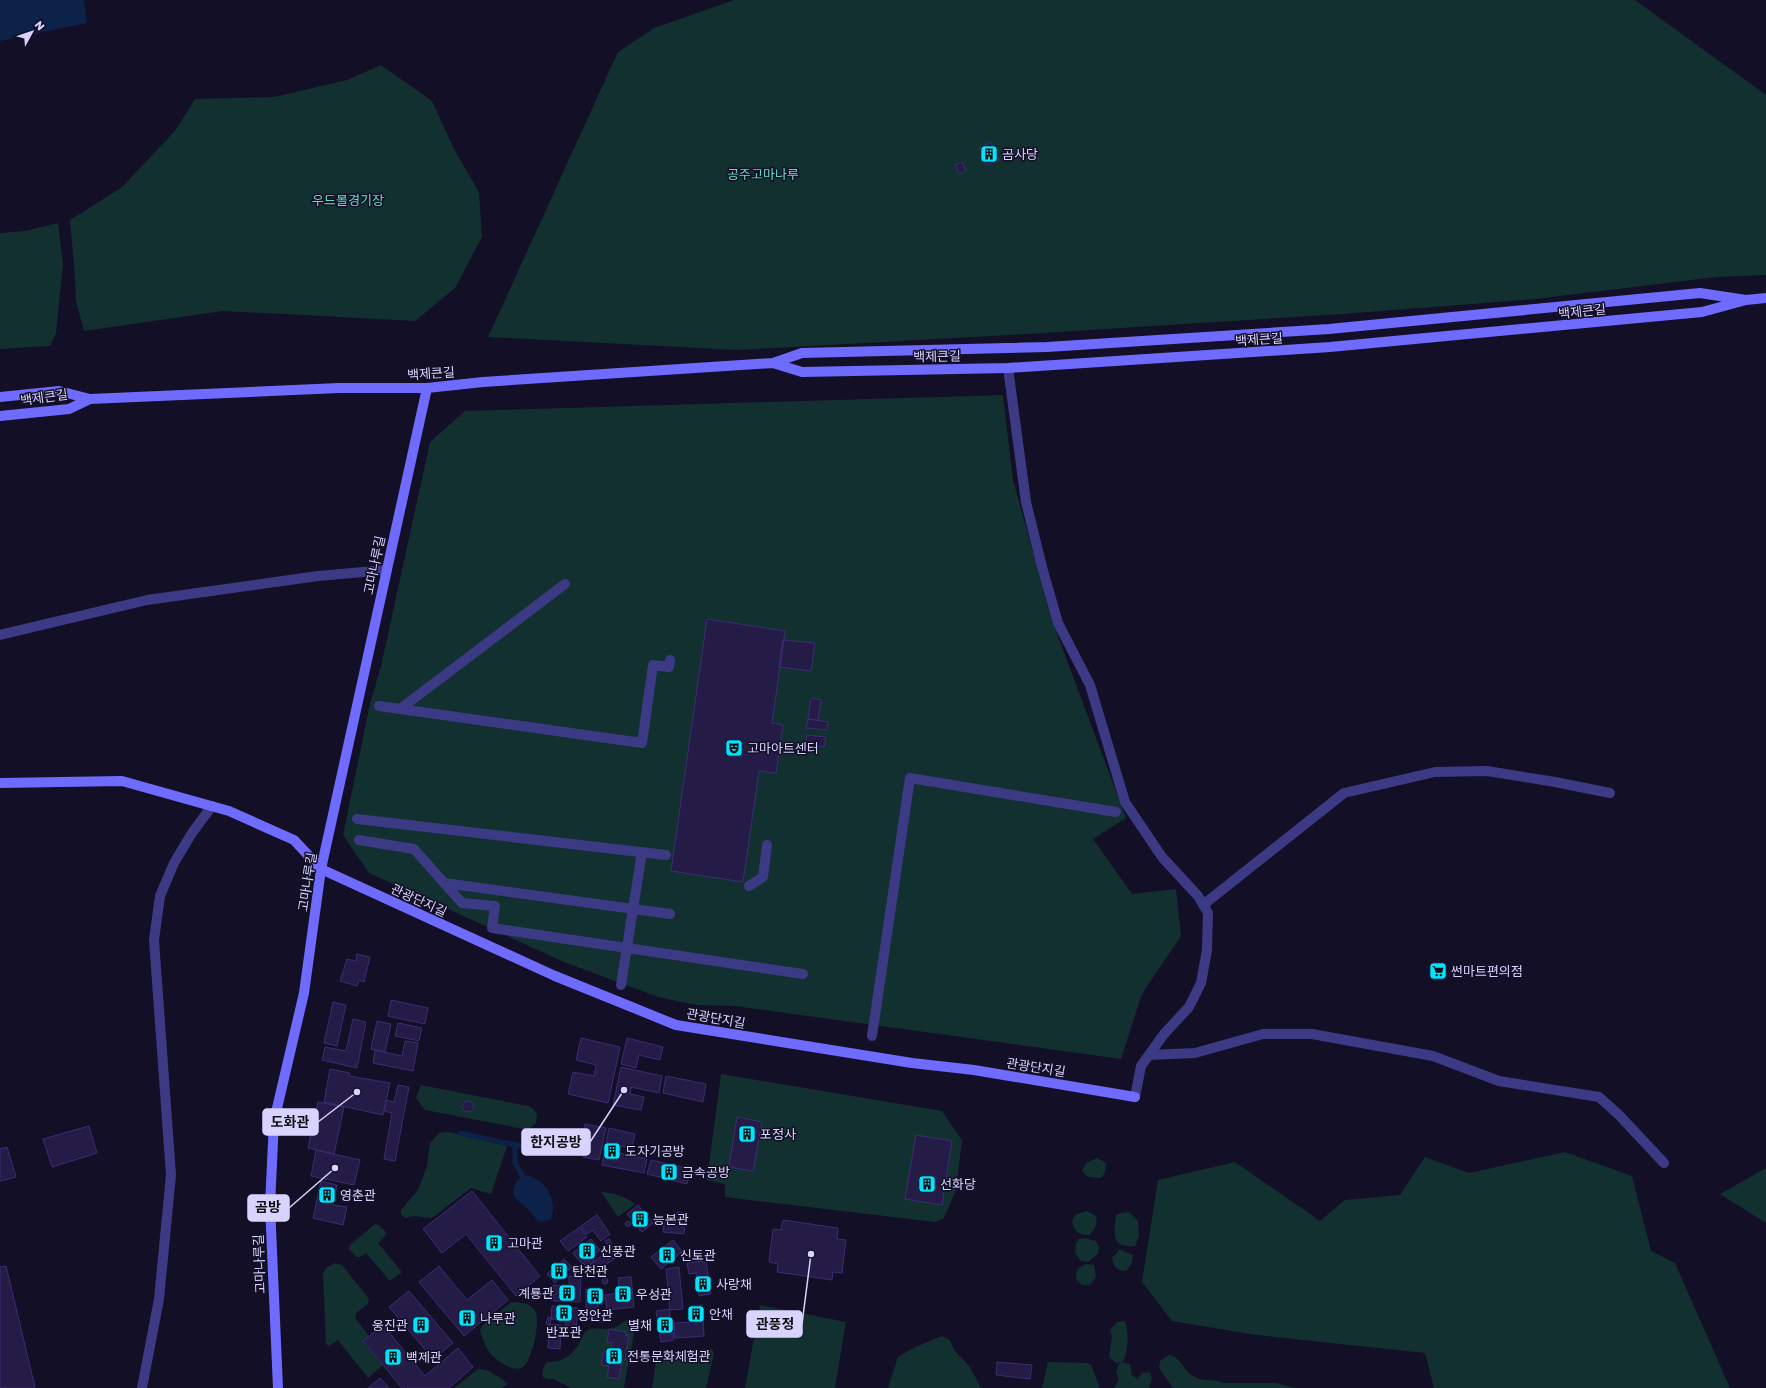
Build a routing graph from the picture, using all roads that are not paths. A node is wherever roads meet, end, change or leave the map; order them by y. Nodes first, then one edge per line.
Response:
1 (1766, 298) edge
2 (1746, 300) junction
3 (773, 363) junction
4 (1008, 368) junction
5 (427, 388) junction
6 (0, 397) edge
7 (90, 399) junction
8 (0, 416) edge
9 (386, 570) junction
10 (565, 584) dead end
11 (0, 635) edge
12 (670, 660) dead end
13 (379, 706) dead end
14 (400, 709) junction
15 (0, 783) edge
16 (1610, 793) dead end
17 (212, 806) junction
18 (1116, 812) dead end
19 (357, 819) dead end
20 (359, 840) dead end
21 (767, 844) dead end
22 (642, 852) junction
23 (666, 855) dead end
24 (321, 869) junction
25 (444, 883) junction
26 (749, 886) dead end
27 (1202, 905) junction
28 (633, 909) junction
29 (670, 914) dead end
30 (627, 948) junction
31 (803, 974) dead end
32 (621, 985) dead end
33 (872, 1036) dead end
34 (1149, 1055) junction
35 (1135, 1097) joint
36 (1664, 1163) dead end
37 (142, 1388) edge
38 (278, 1388) edge

1 - 2 main road, 백제큰길
2 - 3 main road, 백제큰길
2 - 4 main road, 백제큰길
3 - 4 main road, 백제큰길
3 - 5 main road, 백제큰길
4 - 27 street
5 - 7 main road, 백제큰길
5 - 9 main road, 고마나루길
6 - 7 main road, 백제큰길
7 - 8 main road, 백제큰길
9 - 11 street
9 - 24 main road, 고마나루길
10 - 14 street
12 - 14 street
13 - 14 street
15 - 17 main road
16 - 27 street
17 - 24 main road
17 - 37 street
18 - 33 street
19 - 22 street
20 - 25 street
21 - 26 street
22 - 23 street
22 - 28 street
24 - 35 main road, 관광단지길
24 - 38 main road, 고마나루길
25 - 28 street
25 - 30 street
27 - 34 street
28 - 29 street
28 - 30 street
30 - 31 street
30 - 32 street
34 - 35 street
34 - 36 street

